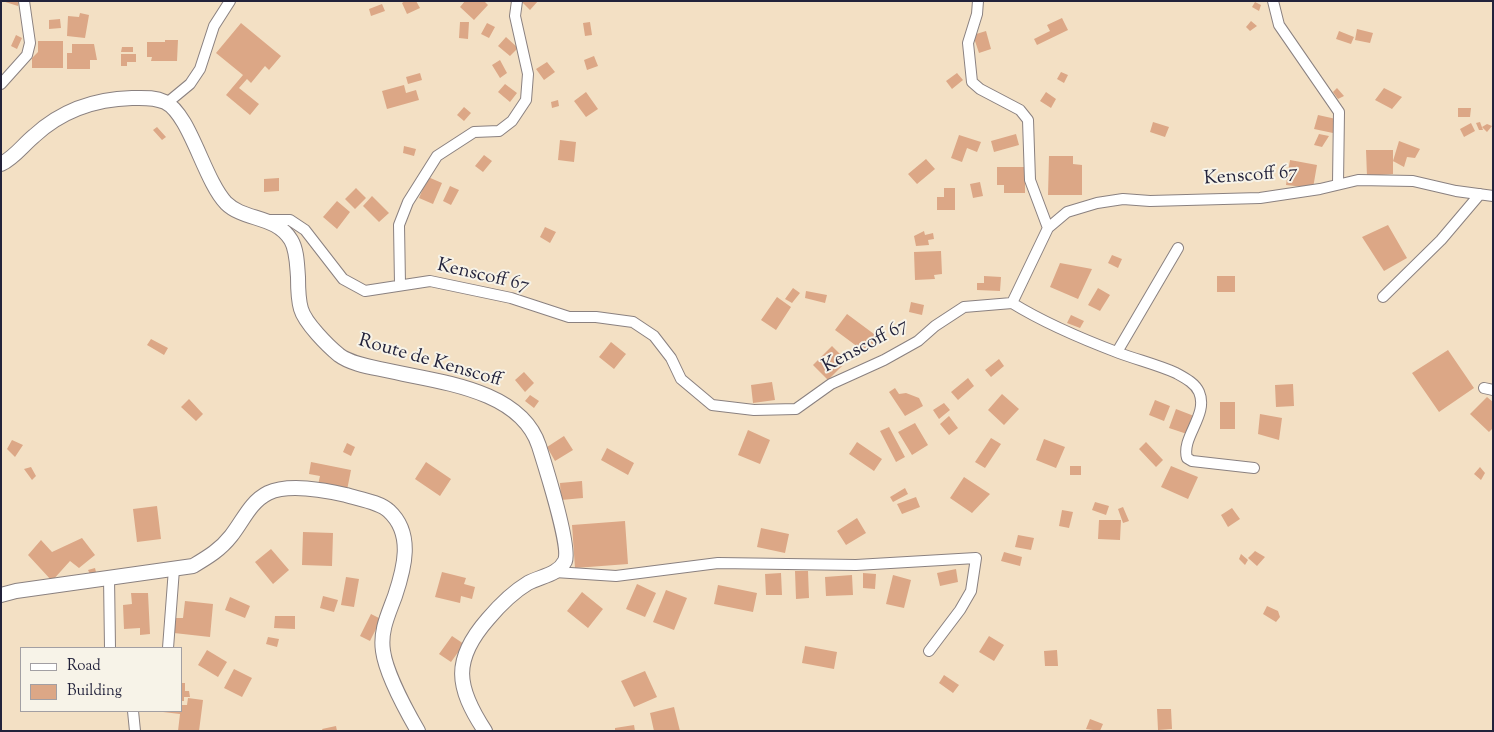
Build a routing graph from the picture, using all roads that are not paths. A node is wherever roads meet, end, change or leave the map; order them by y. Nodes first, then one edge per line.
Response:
1 (24, 1) edge
2 (230, 1) edge
3 (517, 1) edge
4 (978, 1) edge
5 (1273, 1) edge
6 (1, 84) edge
7 (167, 102) junction
8 (1, 164) edge
9 (1338, 183) junction
10 (1480, 194) junction
11 (1493, 196) edge
12 (268, 220) junction
13 (1048, 228) junction
14 (1178, 248) dead end
15 (400, 284) junction
16 (1383, 297) dead end
17 (1012, 303) junction
18 (1117, 352) junction
19 (1254, 468) dead end
20 (174, 569) junction
21 (555, 572) junction
22 (109, 577) junction
23 (1, 595) edge
24 (110, 647) edge
25 (168, 647) edge
26 (929, 651) dead end
27 (133, 712) edge
28 (135, 731) edge
29 (418, 731) edge
30 (485, 731) edge

1 - 6 street
2 - 7 street
3 - 15 street
4 - 13 street
5 - 9 street
7 - 8 main road
7 - 12 main road, Route de Kenscoff
9 - 10 street, Kenscoff 67
9 - 13 street, Kenscoff 67
10 - 11 street, Kenscoff 67
10 - 16 street
12 - 15 street, Kenscoff 67
12 - 21 main road, Route de Kenscoff
13 - 17 street, Kenscoff 67
14 - 18 street
15 - 17 street, Kenscoff 67
17 - 18 street
18 - 19 street
20 - 22 main road
20 - 25 street
20 - 29 main road
21 - 26 street
21 - 30 main road
22 - 23 main road
22 - 24 street
27 - 28 street

